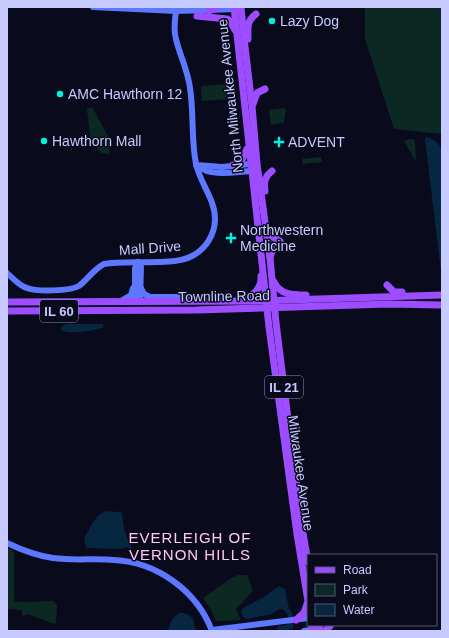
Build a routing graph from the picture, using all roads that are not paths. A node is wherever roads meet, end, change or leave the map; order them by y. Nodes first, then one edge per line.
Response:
1 (93, 7) edge
2 (218, 7) edge
3 (238, 10) edge
4 (176, 11) junction
5 (209, 11) junction
6 (256, 14) dead end
7 (197, 16) junction
8 (238, 50) junction
9 (245, 53) junction
10 (249, 76) junction
11 (252, 106) junction
12 (248, 141) junction
13 (196, 165) junction
14 (233, 165) junction
15 (253, 166) junction
16 (272, 171) dead end
17 (216, 172) junction
18 (252, 182) joint
19 (204, 185) junction
20 (263, 212) junction
21 (266, 227) junction
22 (258, 238) junction
23 (270, 258) junction
24 (138, 262) junction
25 (7, 273) edge
26 (135, 273) junction
27 (272, 278) junction
28 (387, 285) dead end
29 (141, 288) junction
30 (442, 294) edge
31 (378, 296) junction
32 (266, 300) junction
33 (274, 300) junction
34 (121, 301) junction
35 (138, 301) junction
36 (197, 301) junction
37 (240, 301) junction
38 (7, 302) edge
39 (442, 305) edge
40 (274, 308) junction
41 (290, 308) junction
42 (266, 309) junction
43 (7, 311) edge
44 (276, 323) junction
45 (7, 543) edge
46 (307, 556) edge
47 (307, 595) edge
48 (307, 604) edge
49 (307, 618) edge
50 (295, 620) junction
51 (319, 628) edge
52 (212, 631) edge
53 (304, 631) edge

1 - 4 street
2 - 5 main road
3 - 5 street
3 - 7 street
3 - 8 main road, North Milwaukee Avenue / IL 21
3 - 9 main road, North Milwaukee Avenue / IL 21
4 - 5 street
4 - 7 street
4 - 13 street, Mall Drive
6 - 9 main road
7 - 8 main road
8 - 12 main road, North Milwaukee Avenue / IL 21
9 - 10 main road, North Milwaukee Avenue / IL 21
10 - 11 main road, North Milwaukee Avenue / IL 21
10 - 11 main road
11 - 15 main road, North Milwaukee Avenue / IL 21
12 - 14 main road
12 - 15 main road, North Milwaukee Avenue / IL 21
13 - 14 street
13 - 17 street
13 - 19 street, Mall Drive
14 - 15 street
15 - 17 street
15 - 18 main road, North Milwaukee Avenue / IL 21
15 - 20 main road, Milwaukee Avenue / IL 21
16 - 20 main road
17 - 19 street
18 - 22 main road, Milwaukee Avenue / IL 21
19 - 24 street, Mall Drive
20 - 21 main road, Milwaukee Avenue / IL 21
21 - 23 main road, Milwaukee Avenue / IL 21
21 - 23 main road
22 - 32 main road, Milwaukee Avenue / IL 21
22 - 37 main road
23 - 27 main road, Milwaukee Avenue / IL 21
24 - 25 street, Mall Drive
24 - 26 street
24 - 29 street
26 - 34 street
26 - 35 street
27 - 31 main road
27 - 33 main road, Milwaukee Avenue / IL 21
28 - 30 main road
29 - 35 street
29 - 36 street
30 - 31 main road, Townline Road / IL 60
31 - 33 main road, Townline Road / IL 60
32 - 33 main road, Townline Road / IL 60
32 - 37 main road, Townline Road / IL 60
32 - 42 main road, Milwaukee Avenue / IL 21
33 - 40 main road, Milwaukee Avenue / IL 21
34 - 35 main road, Townline Road / IL 60
34 - 38 main road, Townline Road / IL 60
35 - 36 main road, Townline Road / IL 60
36 - 37 main road, Townline Road / IL 60
39 - 41 main road, Townline Road / IL 60
40 - 41 main road, Townline Road / IL 60
40 - 42 main road, Townline Road / IL 60
40 - 44 main road, Milwaukee Avenue / IL 21
41 - 44 main road
42 - 43 main road, Townline Road / IL 60
42 - 47 main road, Milwaukee Avenue / IL 21
44 - 46 main road, Milwaukee Avenue / IL 21
45 - 52 street
48 - 50 main road
49 - 50 street
50 - 52 street
51 - 53 street

